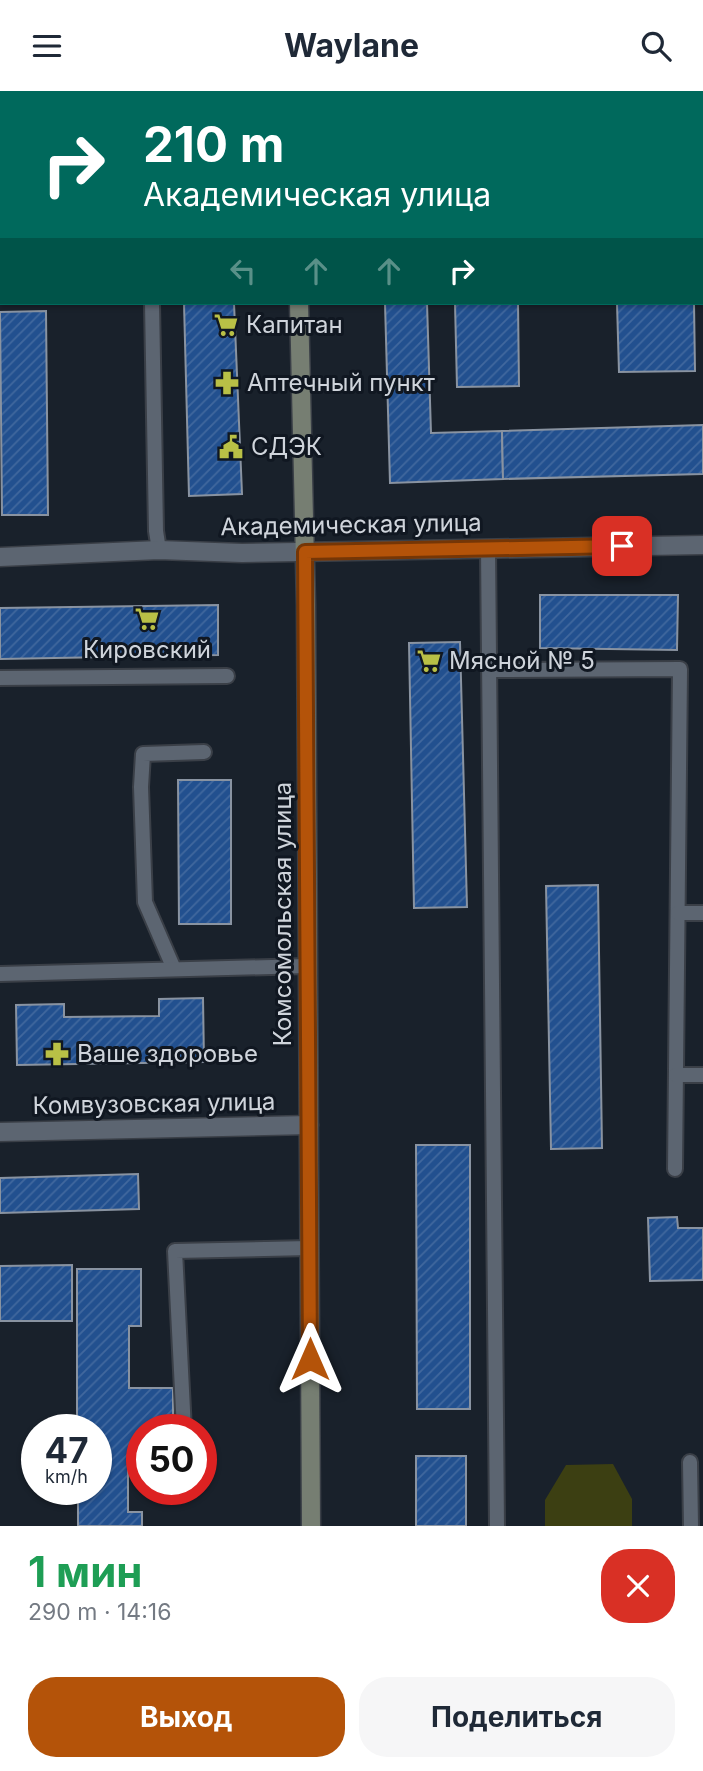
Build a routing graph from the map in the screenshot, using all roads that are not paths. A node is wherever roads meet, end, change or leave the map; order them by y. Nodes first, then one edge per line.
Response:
1 (152, 305) edge
2 (299, 305) edge
3 (703, 545) edge
4 (488, 548) junction
5 (159, 550) junction
6 (305, 552) junction
7 (0, 557) edge
8 (490, 670) junction
9 (227, 676) dead end
10 (0, 678) edge
11 (204, 752) dead end
12 (678, 913) junction
13 (703, 913) edge
14 (307, 967) junction
15 (174, 969) junction
16 (0, 974) edge
17 (676, 1075) junction
18 (703, 1075) edge
19 (309, 1125) junction
20 (0, 1132) edge
21 (676, 1169) dead end
22 (309, 1248) junction
23 (183, 1414) edge
24 (690, 1462) dead end
25 (311, 1526) edge
26 (497, 1526) edge
27 (691, 1526) edge

1 - 5 lane
2 - 6 main road, Комсомольская улица
3 - 4 street, Академическая улица
4 - 6 street, Академическая улица
4 - 8 lane
5 - 6 street, Академическая улица
5 - 7 street, Академическая улица
6 - 14 main road, Комсомольская улица
8 - 12 lane
8 - 26 lane
9 - 10 lane
11 - 15 lane
12 - 13 lane
12 - 17 lane
14 - 15 lane
14 - 19 main road, Комсомольская улица
15 - 16 lane
17 - 18 lane
17 - 21 lane
19 - 20 street, Комвузовская улица
19 - 22 main road, Комсомольская улица
22 - 23 lane
22 - 25 main road, Комсомольская улица
24 - 27 lane

